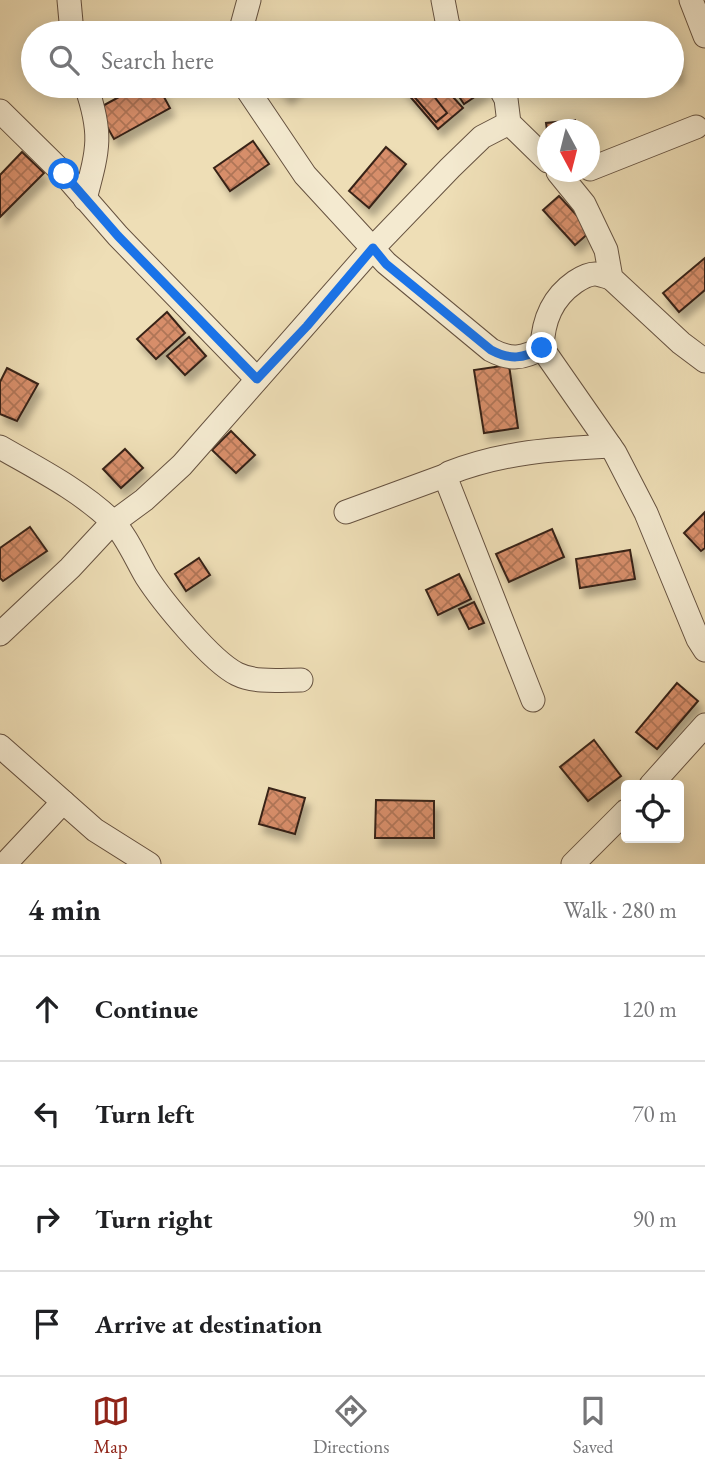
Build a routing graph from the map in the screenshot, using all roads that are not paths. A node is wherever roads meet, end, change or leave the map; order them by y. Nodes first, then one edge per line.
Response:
1 (69, 0) edge
2 (249, 0) edge
3 (443, 0) edge
4 (691, 0) edge
5 (71, 21) edge
6 (243, 21) edge
7 (447, 21) edge
8 (705, 36) edge
9 (90, 98) edge
10 (253, 98) edge
11 (505, 98) edge
12 (0, 111) edge
13 (509, 123) junction
14 (696, 127) dead end
15 (537, 150) edge
16 (600, 165) edge
17 (573, 182) edge
18 (85, 199) junction
19 (373, 248) junction
20 (611, 278) junction
21 (542, 348) junction
22 (705, 361) edge
23 (257, 379) junction
24 (610, 446) junction
25 (0, 447) edge
26 (447, 475) junction
27 (346, 512) dead end
28 (113, 523) junction
29 (0, 634) edge
30 (705, 650) edge
31 (301, 680) dead end
32 (533, 700) dead end
33 (705, 725) edge
34 (0, 746) edge
35 (656, 780) edge
36 (63, 802) junction
37 (621, 816) edge
38 (5, 864) edge
39 (149, 864) edge
40 (573, 864) edge

1 - 5 street
2 - 6 street
3 - 7 street
4 - 8 street
9 - 18 street
10 - 19 street
11 - 13 street
12 - 18 street
13 - 15 street
13 - 19 street
14 - 16 street
17 - 20 street
18 - 23 street
19 - 21 street
19 - 23 street
20 - 21 street
20 - 22 street
21 - 24 street
23 - 28 street
24 - 26 street
24 - 30 street
25 - 28 street
26 - 27 street
26 - 32 street
28 - 29 street
28 - 31 street
33 - 35 street
34 - 36 street
36 - 38 street
36 - 39 street
37 - 40 street

